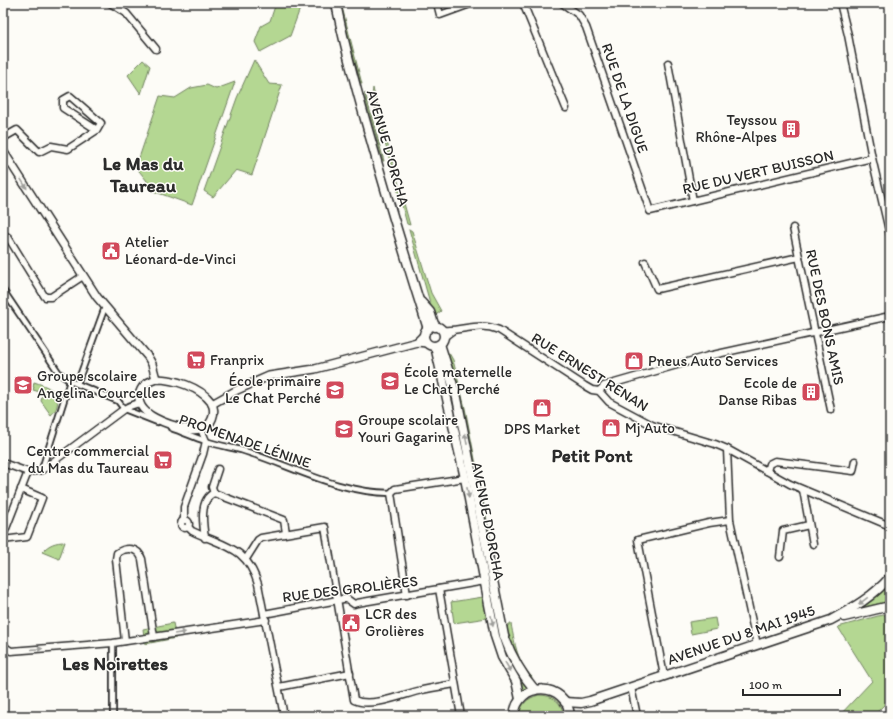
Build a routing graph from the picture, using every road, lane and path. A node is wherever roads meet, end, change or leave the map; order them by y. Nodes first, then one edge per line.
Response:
1 (110, 3) edge
2 (336, 3) edge
3 (437, 3) edge
4 (473, 3) edge
5 (522, 3) edge
6 (562, 3) edge
7 (840, 3) edge
8 (156, 49) dead end
9 (668, 63) dead end
10 (566, 108) dead end
11 (97, 130) junction
12 (3, 138) edge
13 (3, 151) edge
14 (872, 158) junction
15 (692, 201) junction
16 (650, 211) joint
17 (793, 228) dead end
18 (3, 234) edge
19 (890, 235) edge
20 (799, 257) junction
21 (645, 262) dead end
22 (82, 276) junction
23 (3, 290) edge
24 (105, 307) junction
25 (890, 316) edge
26 (814, 332) junction
27 (434, 336) junction
28 (156, 379) junction
29 (70, 381) junction
30 (77, 384) junction
31 (599, 391) junction
32 (139, 403) junction
33 (212, 404) junction
34 (124, 409) junction
35 (831, 410) dead end
36 (201, 429) junction
37 (206, 442) junction
38 (727, 449) junction
39 (855, 461) dead end
40 (3, 463) edge
41 (218, 469) dead end
42 (42, 470) junction
43 (766, 471) junction
44 (28, 472) junction
45 (465, 478) junction
46 (21, 489) junction
47 (803, 490) junction
48 (214, 493) junction
49 (391, 493) junction
50 (730, 520) junction
51 (809, 525) junction
52 (890, 526) edge
53 (286, 533) junction
54 (3, 536) edge
55 (205, 538) junction
56 (3, 540) edge
57 (812, 544) dead end
58 (780, 557) dead end
59 (246, 559) junction
60 (890, 577) edge
61 (485, 581) junction
62 (439, 589) junction
63 (407, 595) junction
64 (337, 600) junction
65 (890, 606) edge
66 (265, 616) junction
67 (831, 620) junction
68 (154, 637) junction
69 (3, 641) edge
70 (125, 641) junction
71 (113, 643) junction
72 (757, 645) junction
73 (350, 673) junction
74 (664, 676) junction
75 (455, 684) junction
76 (279, 687) junction
77 (631, 687) junction
78 (535, 690) junction
79 (520, 699) junction
80 (590, 701) junction
81 (565, 702) junction
82 (113, 716) edge
83 (284, 716) edge
84 (461, 716) edge
85 (514, 716) edge
86 (570, 716) edge
87 (637, 716) edge

1 - 8 street
2 - 27 main road, AVENUE D'ORCHA
3 - 4 street
5 - 10 street
6 - 16 street, RUE DE LA DIGUE
7 - 14 street
9 - 15 street
11 - 11 street
11 - 12 street
13 -> 22 street
14 - 15 street, RUE DU VERT BUISSON
14 - 19 street
15 - 16 street, RUE DU VERT BUISSON
17 - 20 street, RUE DES BONS AMIS
18 - 22 street
20 - 21 street
20 - 26 street, RUE DES BONS AMIS
22 - 24 street
23 - 29 street, PROMENADE LÉNINE
24 - 28 street
24 - 30 street
25 - 26 street
26 - 31 street
26 - 35 street, RUE DES BONS AMIS
27 - 31 street, RUE ERNEST RENAN
27 - 33 street
27 - 45 main road, AVENUE D'ORCHA
78 -> 27 main road, AVENUE D'ORCHA
28 - 32 street
28 - 33 street
29 - 30 street, PROMENADE LÉNINE
29 - 42 street
30 - 34 street, PROMENADE LÉNINE
31 - 38 street, RUE ERNEST RENAN
32 - 34 street
32 - 36 street
33 - 36 street
34 - 37 street, PROMENADE LÉNINE
34 - 42 street
36 - 37 street
37 - 49 street, PROMENADE LÉNINE
37 - 55 street
38 - 43 street, RUE ERNEST RENAN
38 - 50 street
39 - 43 street
40 - 44 street
41 - 48 street
42 - 44 street
43 - 47 street, RUE ERNEST RENAN
44 - 46 street
45 - 49 street
45 -> 61 main road, AVENUE D'ORCHA
46 - 54 street
46 - 56 street
47 - 51 street
47 - 52 street, RUE ERNEST RENAN
48 - 53 street
48 - 55 street
49 - 63 street
50 - 72 street
50 - 74 street
51 - 57 street
51 - 58 street
53 - 59 street
53 - 64 street
55 - 59 street
59 - 66 street
60 -> 67 main road, AVENUE DU 8 MAI 1945
61 - 62 street, RUE DES GROLIÈRES
61 -> 79 main road, AVENUE D'ORCHA
62 - 63 street, RUE DES GROLIÈRES
62 - 75 street
63 - 64 street, RUE DES GROLIÈRES
64 - 66 street, RUE DES GROLIÈRES
64 - 73 street
65 - 67 main road
68 -> 66 street, RUE DES GROLIÈRES
66 - 76 street
67 - 72 main road, AVENUE DU 8 MAI 1945
68 - 70 street, RUE DES GROLIÈRES
68 - 70 street
69 -> 71 street, RUE DES GROLIÈRES
70 - 71 street, RUE DES GROLIÈRES
71 - 82 street
72 - 74 main road, AVENUE DU 8 MAI 1945
73 - 75 street
73 - 76 street
74 - 77 main road, AVENUE DU 8 MAI 1945
75 - 84 street
76 - 83 street
77 - 80 main road, AVENUE DU 8 MAI 1945
77 - 87 street
78 - 79 main road
78 - 81 main road
79 - 85 main road
80 - 81 main road, AVENUE DU 8 MAI 1945
80 - 86 main road, AVENUE DU 8 MAI 1945
81 - 86 main road

